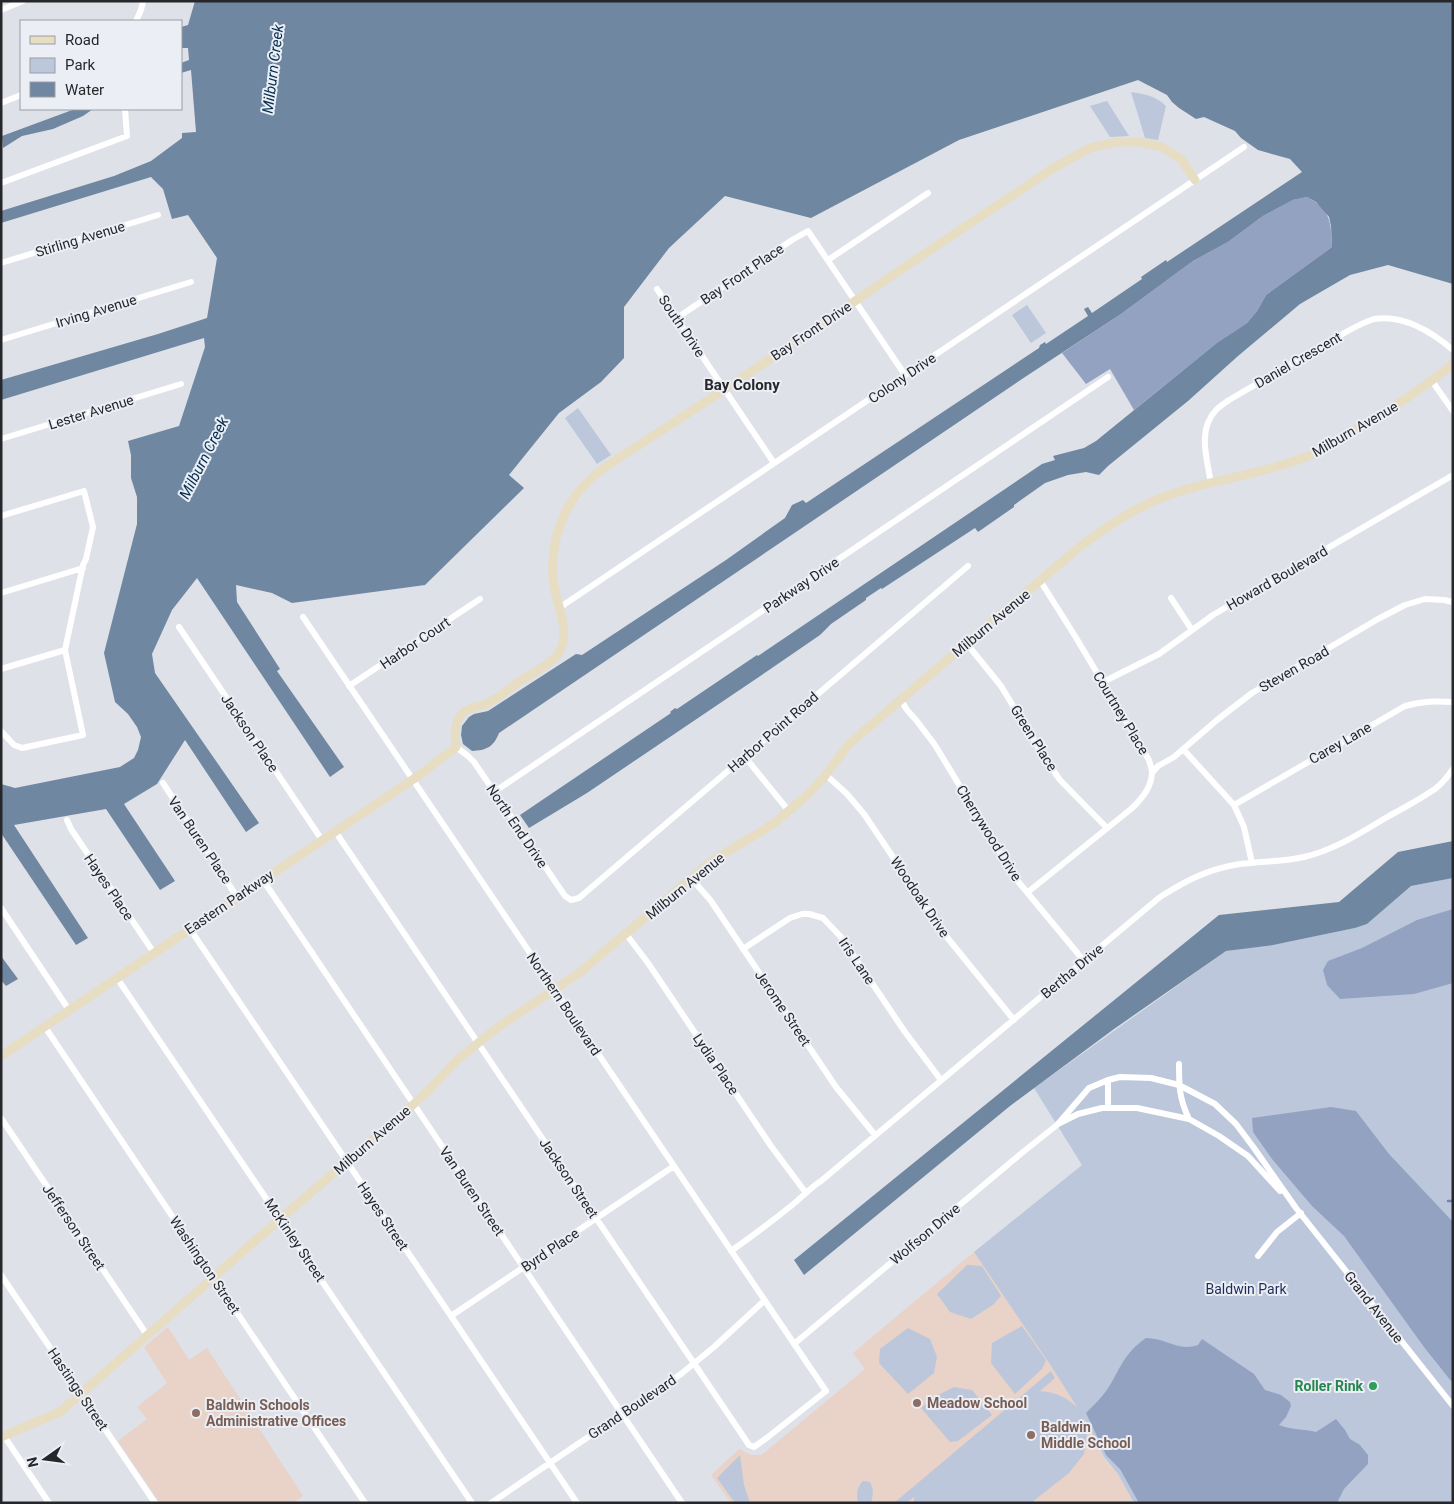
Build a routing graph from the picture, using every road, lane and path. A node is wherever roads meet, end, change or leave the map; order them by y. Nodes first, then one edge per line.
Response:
1 (23, 1) edge
2 (144, 1) edge
3 (1, 10) edge
4 (136, 20) edge
5 (20, 95) edge
6 (1, 103) edge
7 (125, 110) edge
8 (1244, 146) dead end
9 (1195, 180) junction
10 (1, 183) edge
11 (928, 193) dead end
12 (158, 215) dead end
13 (828, 260) junction
14 (1, 263) edge
15 (191, 282) dead end
16 (657, 289) dead end
17 (856, 301) junction
18 (677, 318) junction
19 (1, 340) edge
20 (1453, 350) edge
21 (1453, 364) edge
22 (905, 375) junction
23 (1108, 377) dead end
24 (1432, 381) junction
25 (181, 384) dead end
26 (725, 389) junction
27 (1453, 410) edge
28 (1, 439) edge
29 (774, 463) junction
30 (1453, 475) edge
31 (1211, 483) junction
32 (1, 516) edge
33 (968, 566) dead end
34 (84, 568) junction
35 (1041, 582) junction
36 (1, 593) edge
37 (1171, 598) dead end
38 (480, 599) dead end
39 (1453, 602) edge
40 (559, 608) junction
41 (302, 617) dead end
42 (179, 627) dead end
43 (1192, 630) junction
44 (967, 644) junction
45 (65, 650) junction
46 (1, 670) edge
47 (1104, 682) junction
48 (349, 686) junction
49 (901, 700) junction
50 (1453, 702) edge
51 (1, 731) edge
52 (456, 747) junction
53 (1183, 749) junction
54 (745, 757) junction
55 (1453, 770) edge
56 (1152, 773) junction
57 (825, 774) junction
58 (412, 779) junction
59 (162, 784) dead end
60 (494, 792) junction
61 (1234, 805) junction
62 (788, 810) junction
63 (67, 820) dead end
64 (1107, 828) junction
65 (335, 831) junction
66 (322, 840) junction
67 (1252, 863) junction
68 (692, 879) junction
69 (263, 880) junction
70 (1028, 892) junction
71 (238, 896) junction
72 (579, 898) joint
73 (1, 908) edge
74 (190, 929) junction
75 (626, 934) junction
76 (744, 949) junction
77 (154, 953) junction
78 (1084, 961) junction
79 (117, 978) junction
80 (554, 990) junction
81 (70, 1010) junction
82 (1014, 1020) junction
83 (45, 1027) junction
84 (478, 1043) junction
85 (1, 1056) edge
86 (1179, 1064) dead end
87 (941, 1080) junction
88 (1108, 1080) junction
89 (1179, 1085) junction
90 (414, 1104) junction
91 (1108, 1108) junction
92 (1, 1118) edge
93 (1190, 1119) junction
94 (1057, 1125) junction
95 (875, 1135) junction
96 (347, 1162) junction
97 (674, 1166) junction
98 (806, 1193) junction
99 (1298, 1210) junction
100 (280, 1219) junction
101 (596, 1219) junction
102 (731, 1251) junction
103 (1258, 1256) dead end
104 (524, 1267) junction
105 (1, 1275) edge
106 (214, 1277) junction
107 (764, 1301) junction
108 (451, 1316) junction
109 (147, 1335) junction
110 (794, 1344) junction
111 (694, 1363) junction
112 (826, 1391) joint
113 (81, 1394) junction
114 (1453, 1406) edge
115 (622, 1414) junction
116 (3, 1437) edge
117 (550, 1462) junction
118 (49, 1503) edge
119 (155, 1503) edge
120 (365, 1503) edge
121 (472, 1503) edge
122 (490, 1503) edge
123 (577, 1503) edge
124 (682, 1503) edge

1 - 3 street
2 - 4 street
5 - 6 street
7 - 10 street
8 - 9 street, Colony Drive
9 - 17 main road, Bay Front Drive
9 - 22 street, Colony Drive
11 - 13 street
12 - 14 street, Stirling Avenue
13 - 17 street
13 - 18 street, Bay Front Place
15 - 19 street, Irving Avenue
16 - 18 street, South Drive
17 - 22 street
17 - 26 main road, Bay Front Drive
18 - 26 street, South Drive
20 - 31 street, Daniel Crescent
21 - 24 main road, Milburn Avenue
22 - 29 street, Colony Drive
23 - 60 street, Parkway Drive
24 - 27 street
24 - 31 main road, Milburn Avenue
25 - 28 street, Lester Avenue
26 - 29 street, South Drive
26 - 40 main road, Bay Front Drive
29 - 40 street, Colony Drive
30 - 43 street, Howard Boulevard
31 - 35 main road, Milburn Avenue
32 - 34 street
33 - 54 street, Harbor Point Road
34 - 36 street
34 - 45 street
35 - 44 main road, Milburn Avenue
35 - 47 street, Courtney Place
37 - 43 street
38 - 48 street, Harbor Court
39 - 53 street, Steven Road
40 - 52 main road, Bay Front Drive
41 - 48 street, Northern Boulevard
42 - 66 street, Jackson Place
43 - 47 street, Howard Boulevard
44 - 49 main road, Milburn Avenue
44 - 64 street, Green Place
45 - 46 street
45 - 51 street
47 - 56 street, Courtney Place
48 - 58 street, Northern Boulevard
49 - 57 main road, Milburn Avenue
49 - 70 street, Cherrywood Drive
50 - 61 street, Carey Lane
52 - 58 main road, Eastern Parkway
52 - 60 street, North End Drive
53 - 56 street, Steven Road
53 - 61 street
54 - 62 street
54 - 72 street, Harbor Point Road
55 - 67 street, Bertha Drive
56 - 64 street, Courtney Place
57 - 62 main road, Milburn Avenue
57 - 82 street, Woodoak Drive
58 - 65 main road, Eastern Parkway
58 - 80 street, Northern Boulevard
59 - 71 street, Van Buren Place
60 - 72 street, North End Drive
61 - 67 street
62 - 68 main road, Milburn Avenue
63 - 77 street, Hayes Place
64 - 70 street, Courtney Place
65 - 66 main road, Eastern Parkway
65 - 84 street, Jackson Street
66 - 69 main road, Eastern Parkway
67 - 78 street, Bertha Drive
68 - 75 main road, Milburn Avenue
68 - 76 street, Jerome Street
69 - 71 main road, Eastern Parkway
69 - 90 street, Van Buren Street
70 - 78 street, Cherrywood Drive
71 - 74 main road, Eastern Parkway
73 - 81 street
74 - 77 main road, Eastern Parkway
74 - 96 street, Hayes Street
75 - 80 main road, Milburn Avenue
75 - 98 street, Lydia Place
76 - 87 street, Iris Lane
76 - 95 street, Jerome Street
77 - 79 main road, Eastern Parkway
78 - 82 street, Bertha Drive
79 - 81 main road, Eastern Parkway
79 - 100 street, McKinley Street
80 - 84 main road, Milburn Avenue
80 - 97 street, Northern Boulevard
81 - 83 main road, Eastern Parkway
82 - 87 street, Bertha Drive
83 - 85 main road, Eastern Parkway
83 - 106 street, Washington Street
84 - 90 main road, Milburn Avenue
84 - 101 street, Jackson Street
86 - 89 street
87 - 95 street, Bertha Drive
88 - 89 street, Wolfson Drive
88 - 91 street
88 - 94 street, Wolfson Drive
89 - 93 street
89 - 99 street, Wolfson Drive
90 - 96 main road, Milburn Avenue
90 - 104 street, Van Buren Street
91 - 93 street, Wolfson Drive
91 - 94 street, Wolfson Drive
92 - 109 street, Jefferson Street
93 - 99 street, Wolfson Drive
94 - 110 street, Wolfson Drive
95 - 98 street, Bertha Drive
96 - 100 main road, Milburn Avenue
96 - 108 street, Hayes Street
97 - 101 street, Byrd Place
97 - 102 street, Northern Boulevard
98 - 102 street, Bertha Drive
99 - 103 street
99 - 114 street, Grand Avenue
100 - 106 main road, Milburn Avenue
100 - 121 street, McKinley Street
101 - 104 street, Byrd Place
101 - 111 street, Jackson Street
102 - 107 street, Northern Boulevard
104 - 108 street, Byrd Place
104 - 115 street, Van Buren Street
105 - 113 street, Hastings Street
106 - 109 main road, Milburn Avenue
106 - 120 street, Washington Street
107 - 110 street, Northern Boulevard
107 - 111 street, Grand Boulevard
108 - 117 street, Hayes Street
109 - 113 main road, Milburn Avenue
110 - 112 street, Northern Boulevard
111 - 112 street, Jackson Street
111 - 115 street, Grand Boulevard
113 - 116 main road, Milburn Avenue
113 - 119 street, Hastings Street
115 - 117 street, Grand Boulevard
115 - 124 street, Van Buren Street
116 - 118 street
117 - 122 street, Grand Boulevard
117 - 123 street, Hayes Street

